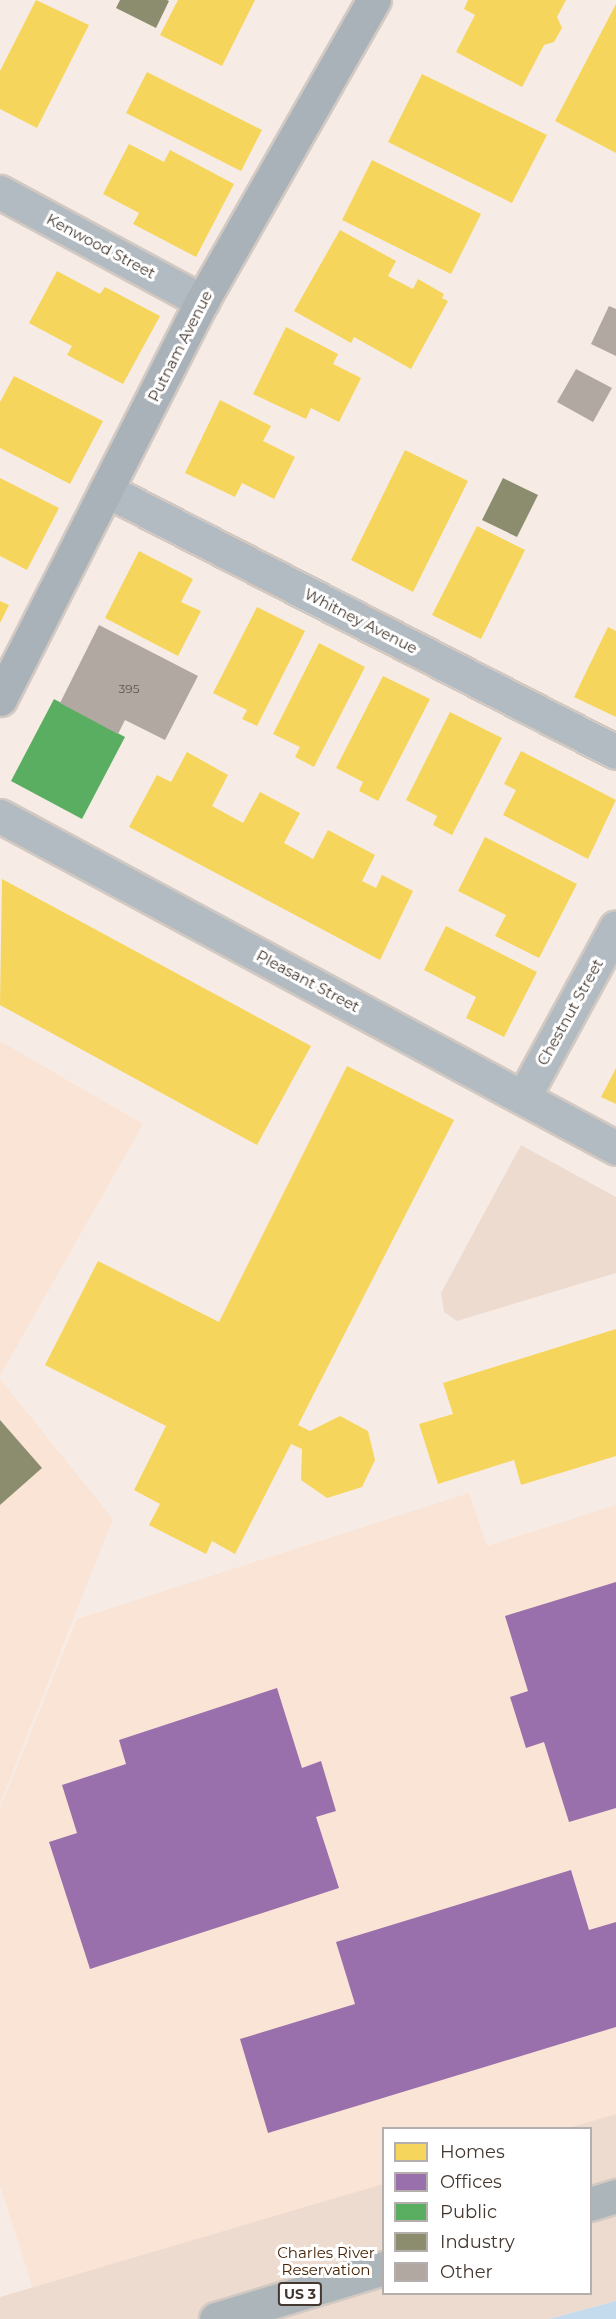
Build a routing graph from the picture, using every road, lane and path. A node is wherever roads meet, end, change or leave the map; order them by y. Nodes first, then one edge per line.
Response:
1 (374, 0) edge
2 (0, 192) edge
3 (202, 301) junction
4 (106, 490) junction
5 (0, 699) edge
6 (616, 752) edge
7 (0, 816) edge
8 (616, 927) edge
9 (524, 1096) junction
10 (616, 1148) edge
11 (616, 2196) edge
12 (592, 2204) edge
13 (382, 2269) edge
14 (216, 2319) edge

1 - 3 main road, Putnam Avenue
2 - 3 street, Kenwood Street
3 - 4 main road, Putnam Avenue
4 - 5 main road, Putnam Avenue
4 - 6 street, Whitney Avenue
7 - 9 street, Pleasant Street
8 - 9 street, Chestnut Street
9 - 10 street, Pleasant Street
11 - 12 highway
13 - 14 highway, US 3

